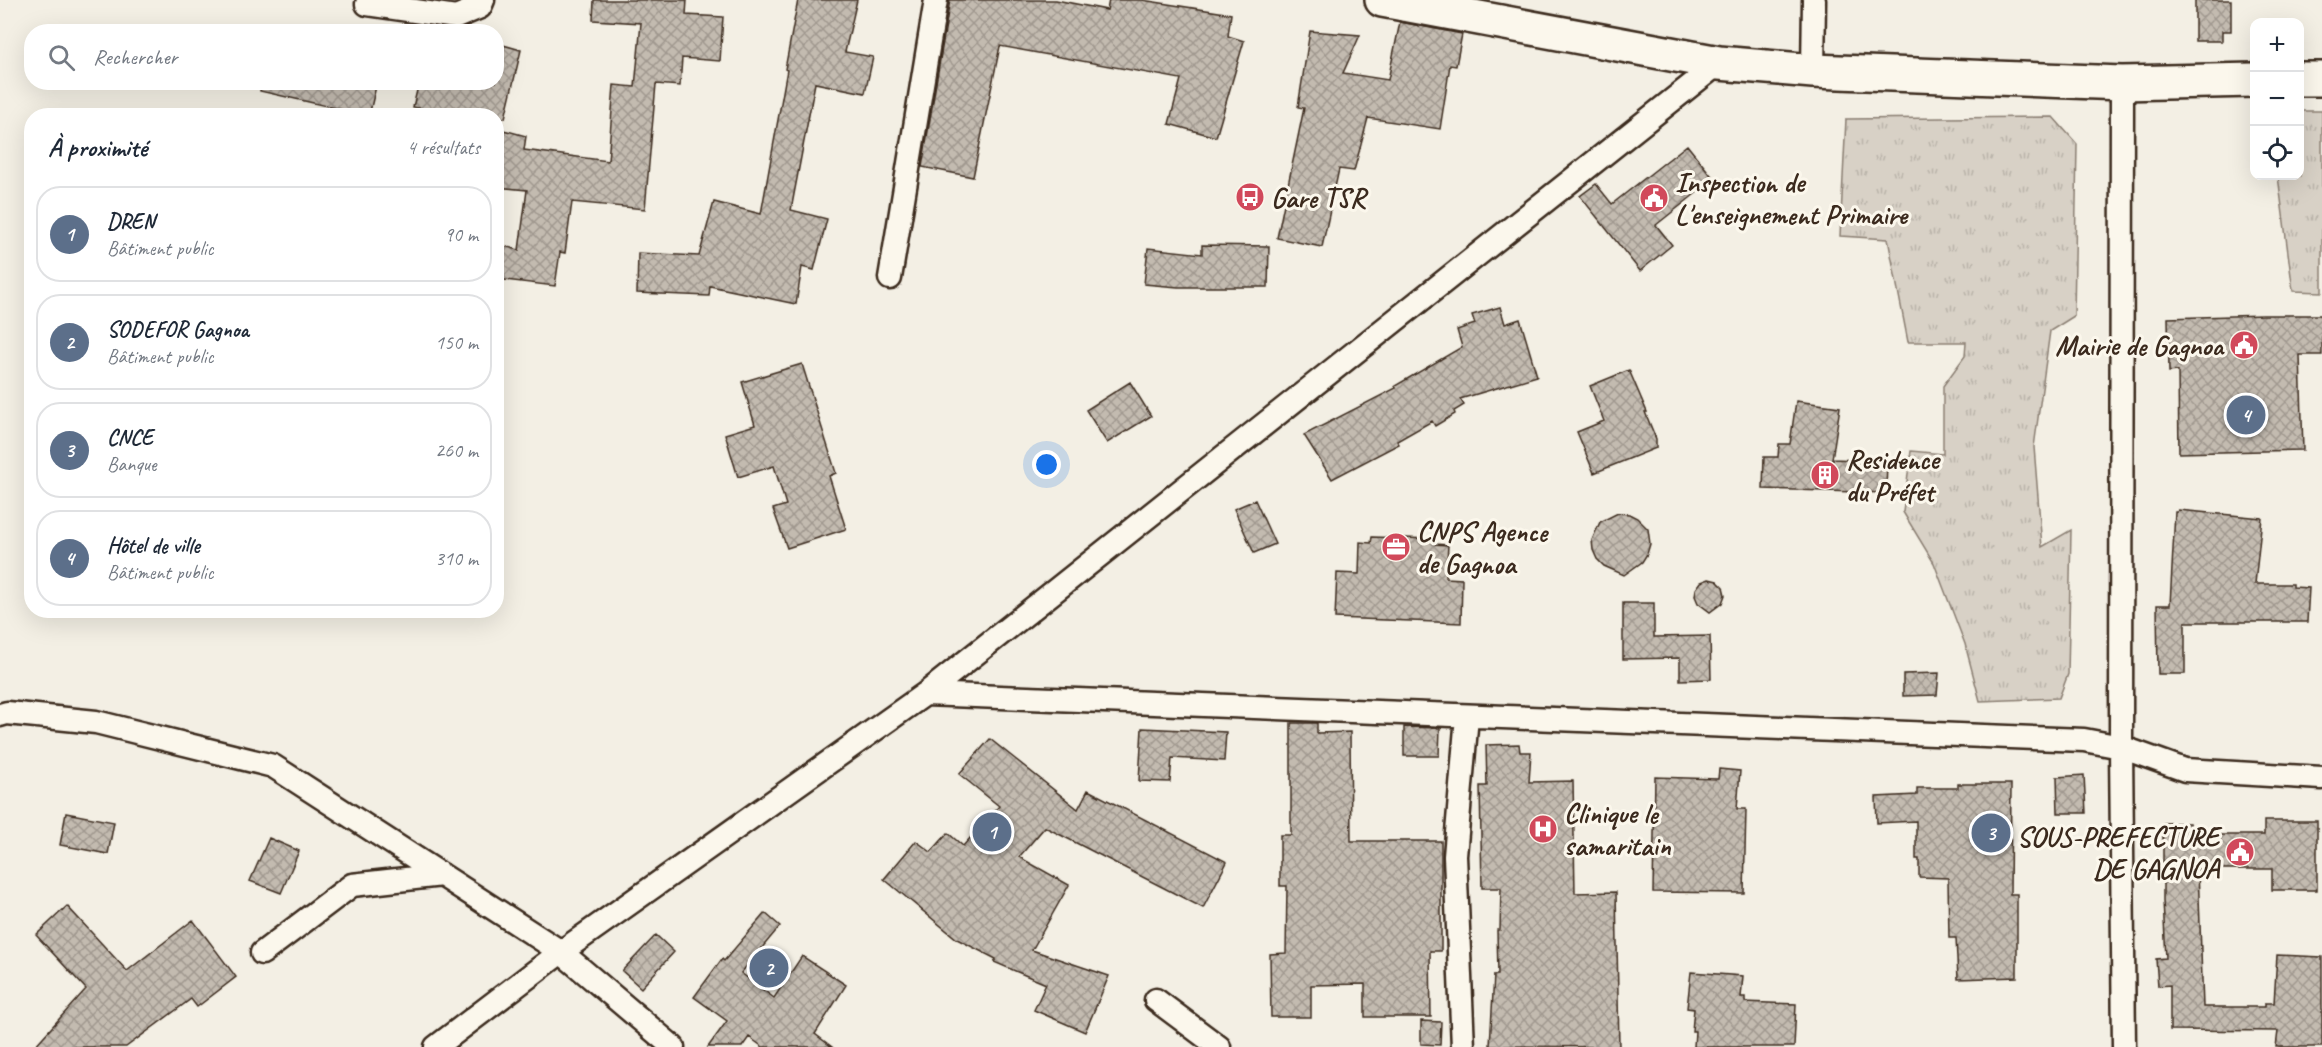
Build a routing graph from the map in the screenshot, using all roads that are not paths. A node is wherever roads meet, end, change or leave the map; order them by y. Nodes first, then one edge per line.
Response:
1 (483, 0) edge
2 (936, 0) edge
3 (1814, 0) edge
4 (1397, 1) edge
5 (367, 4) dead end
6 (1719, 63) junction
7 (1813, 71) junction
8 (2304, 79) edge
9 (2322, 79) edge
10 (2250, 80) edge
11 (2122, 83) junction
12 (890, 278) dead end
13 (925, 694) junction
14 (0, 715) edge
15 (1467, 716) junction
16 (2121, 747) junction
17 (2322, 778) edge
18 (442, 875) junction
19 (561, 952) junction
20 (262, 953) dead end
21 (1156, 1000) dead end
22 (436, 1047) edge
23 (673, 1047) edge
24 (1219, 1047) edge
25 (1463, 1047) edge
26 (2124, 1047) edge

1 - 5 street
2 - 12 street
3 - 7 street
4 - 6 street
6 - 7 street
6 - 13 street
7 - 11 street
8 - 9 street
10 - 11 street
11 - 16 street
13 - 15 street
13 - 19 street
14 - 18 street
15 - 16 street
15 - 25 street
16 - 17 street
16 - 26 street
18 - 19 street
18 - 20 street
19 - 22 street
19 - 23 street
21 - 24 street

